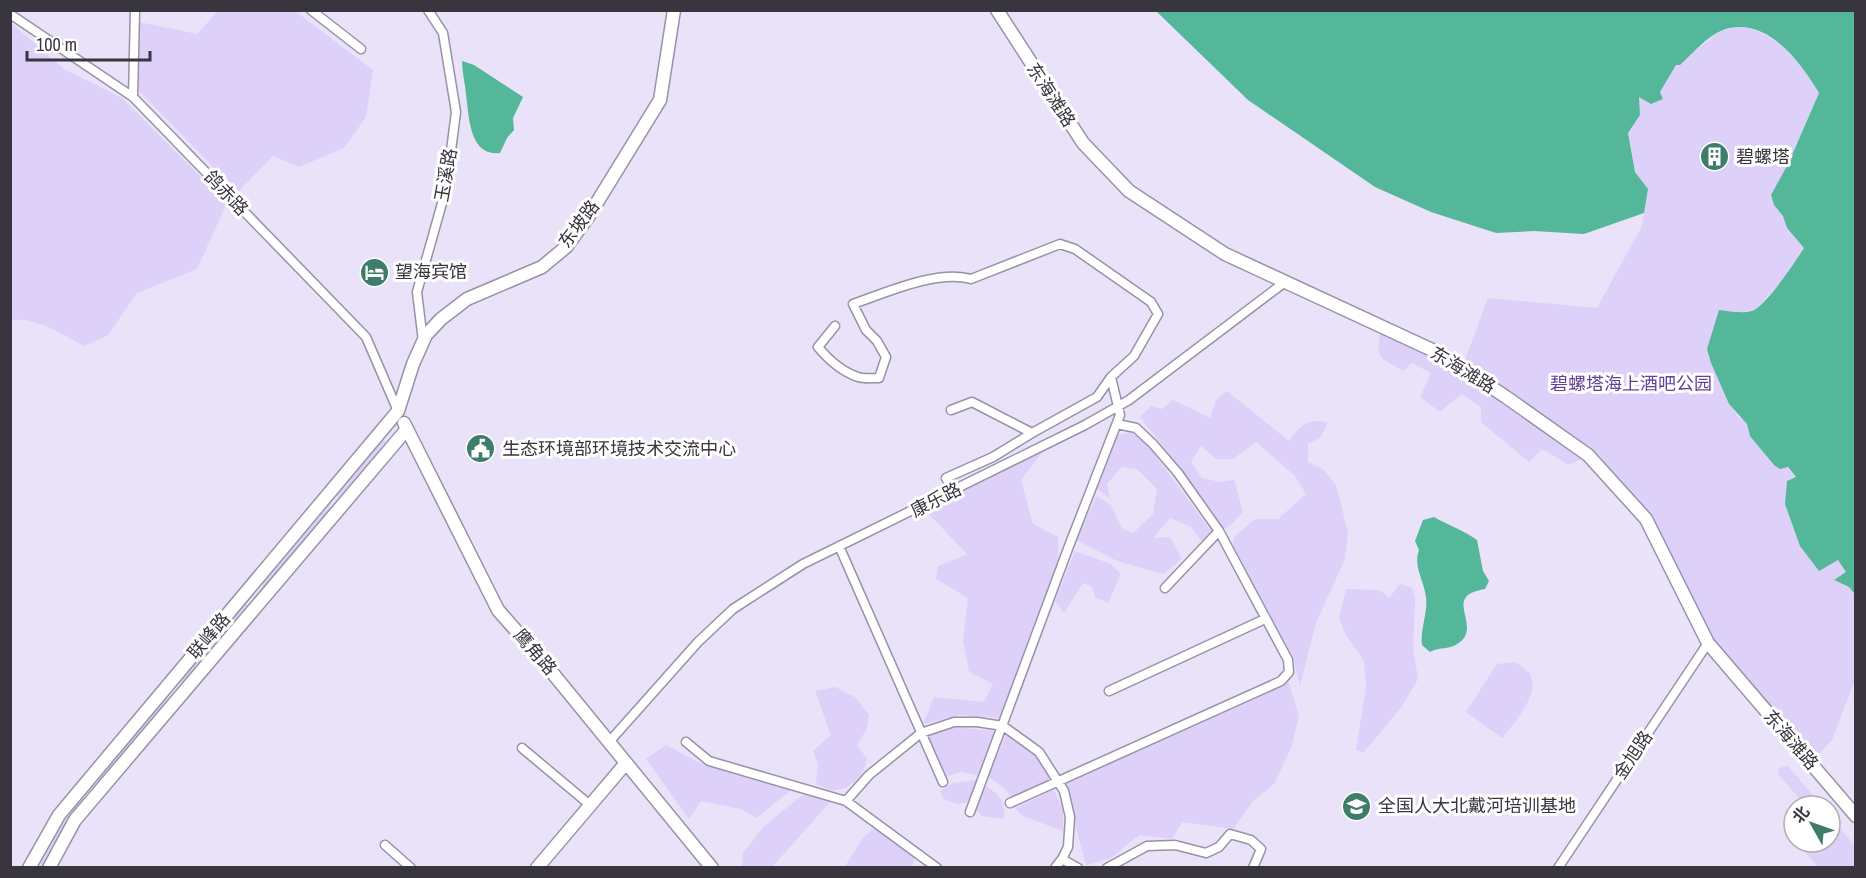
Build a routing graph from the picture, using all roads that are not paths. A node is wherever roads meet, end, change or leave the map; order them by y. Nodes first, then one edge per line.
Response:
1 (135, 10) edge
2 (311, 10) edge
3 (428, 10) edge
4 (674, 10) edge
5 (997, 10) edge
6 (10, 14) edge
7 (361, 49) dead end
8 (133, 97) junction
9 (1285, 282) junction
10 (836, 326) dead end
11 (423, 342) junction
12 (1110, 377) junction
13 (1119, 405) junction
14 (951, 410) dead end
15 (398, 411) junction
16 (1116, 424) junction
17 (407, 429) junction
18 (1032, 433) junction
19 (953, 491) junction
20 (1219, 531) junction
21 (838, 546) junction
22 (1165, 588) dead end
23 (1265, 619) junction
24 (1708, 643) junction
25 (1109, 691) dead end
26 (1003, 726) junction
27 (921, 733) junction
28 (609, 742) junction
29 (686, 742) dead end
30 (522, 748) dead end
31 (626, 763) junction
32 (943, 782) dead end
33 (1058, 783) junction
34 (846, 801) junction
35 (1010, 803) dead end
36 (590, 805) junction
37 (970, 812) dead end
38 (1856, 816) edge
39 (385, 845) dead end
40 (1062, 860) junction
41 (29, 867) edge
42 (49, 867) edge
43 (411, 867) edge
44 (537, 867) edge
45 (712, 867) edge
46 (937, 867) edge
47 (1055, 867) edge
48 (1078, 867) edge
49 (1107, 867) edge
50 (1253, 867) edge
51 (1558, 867) edge

1 - 8 street
2 - 7 street
3 - 11 street, 玉溪路
4 - 11 main road, 东坡路
5 - 9 main road, 东海滩路
6 - 8 street, 鸽赤路
8 - 15 street, 鸽赤路
9 - 13 street, 康乐路
9 - 24 main road, 东海滩路
10 - 12 street
11 - 15 main road, 东坡路
12 - 13 street
12 - 18 street
13 - 16 street
13 - 19 street, 康乐路
14 - 18 street
15 - 17 main road, 鹰角路
15 - 41 main road, 联峰路
16 - 20 street
16 - 26 street
17 - 28 main road, 鹰角路
17 - 42 main road, 联峰路
18 - 19 street
19 - 21 street, 康乐路
20 - 22 street
20 - 23 street
21 - 27 street
21 - 28 street, 康乐路
23 - 25 street
23 - 33 street
24 - 38 main road, 东海滩路
24 - 51 street, 金旭路
26 - 27 street
26 - 33 street
26 - 37 street
27 - 32 street
27 - 34 street
28 - 31 main road, 鹰角路
29 - 34 street
30 - 36 street
31 - 36 main road
31 - 45 main road, 鹰角路
33 - 35 street
33 - 40 street
34 - 46 street
36 - 44 main road
39 - 43 street
40 - 47 street
40 - 48 street
49 - 50 street

